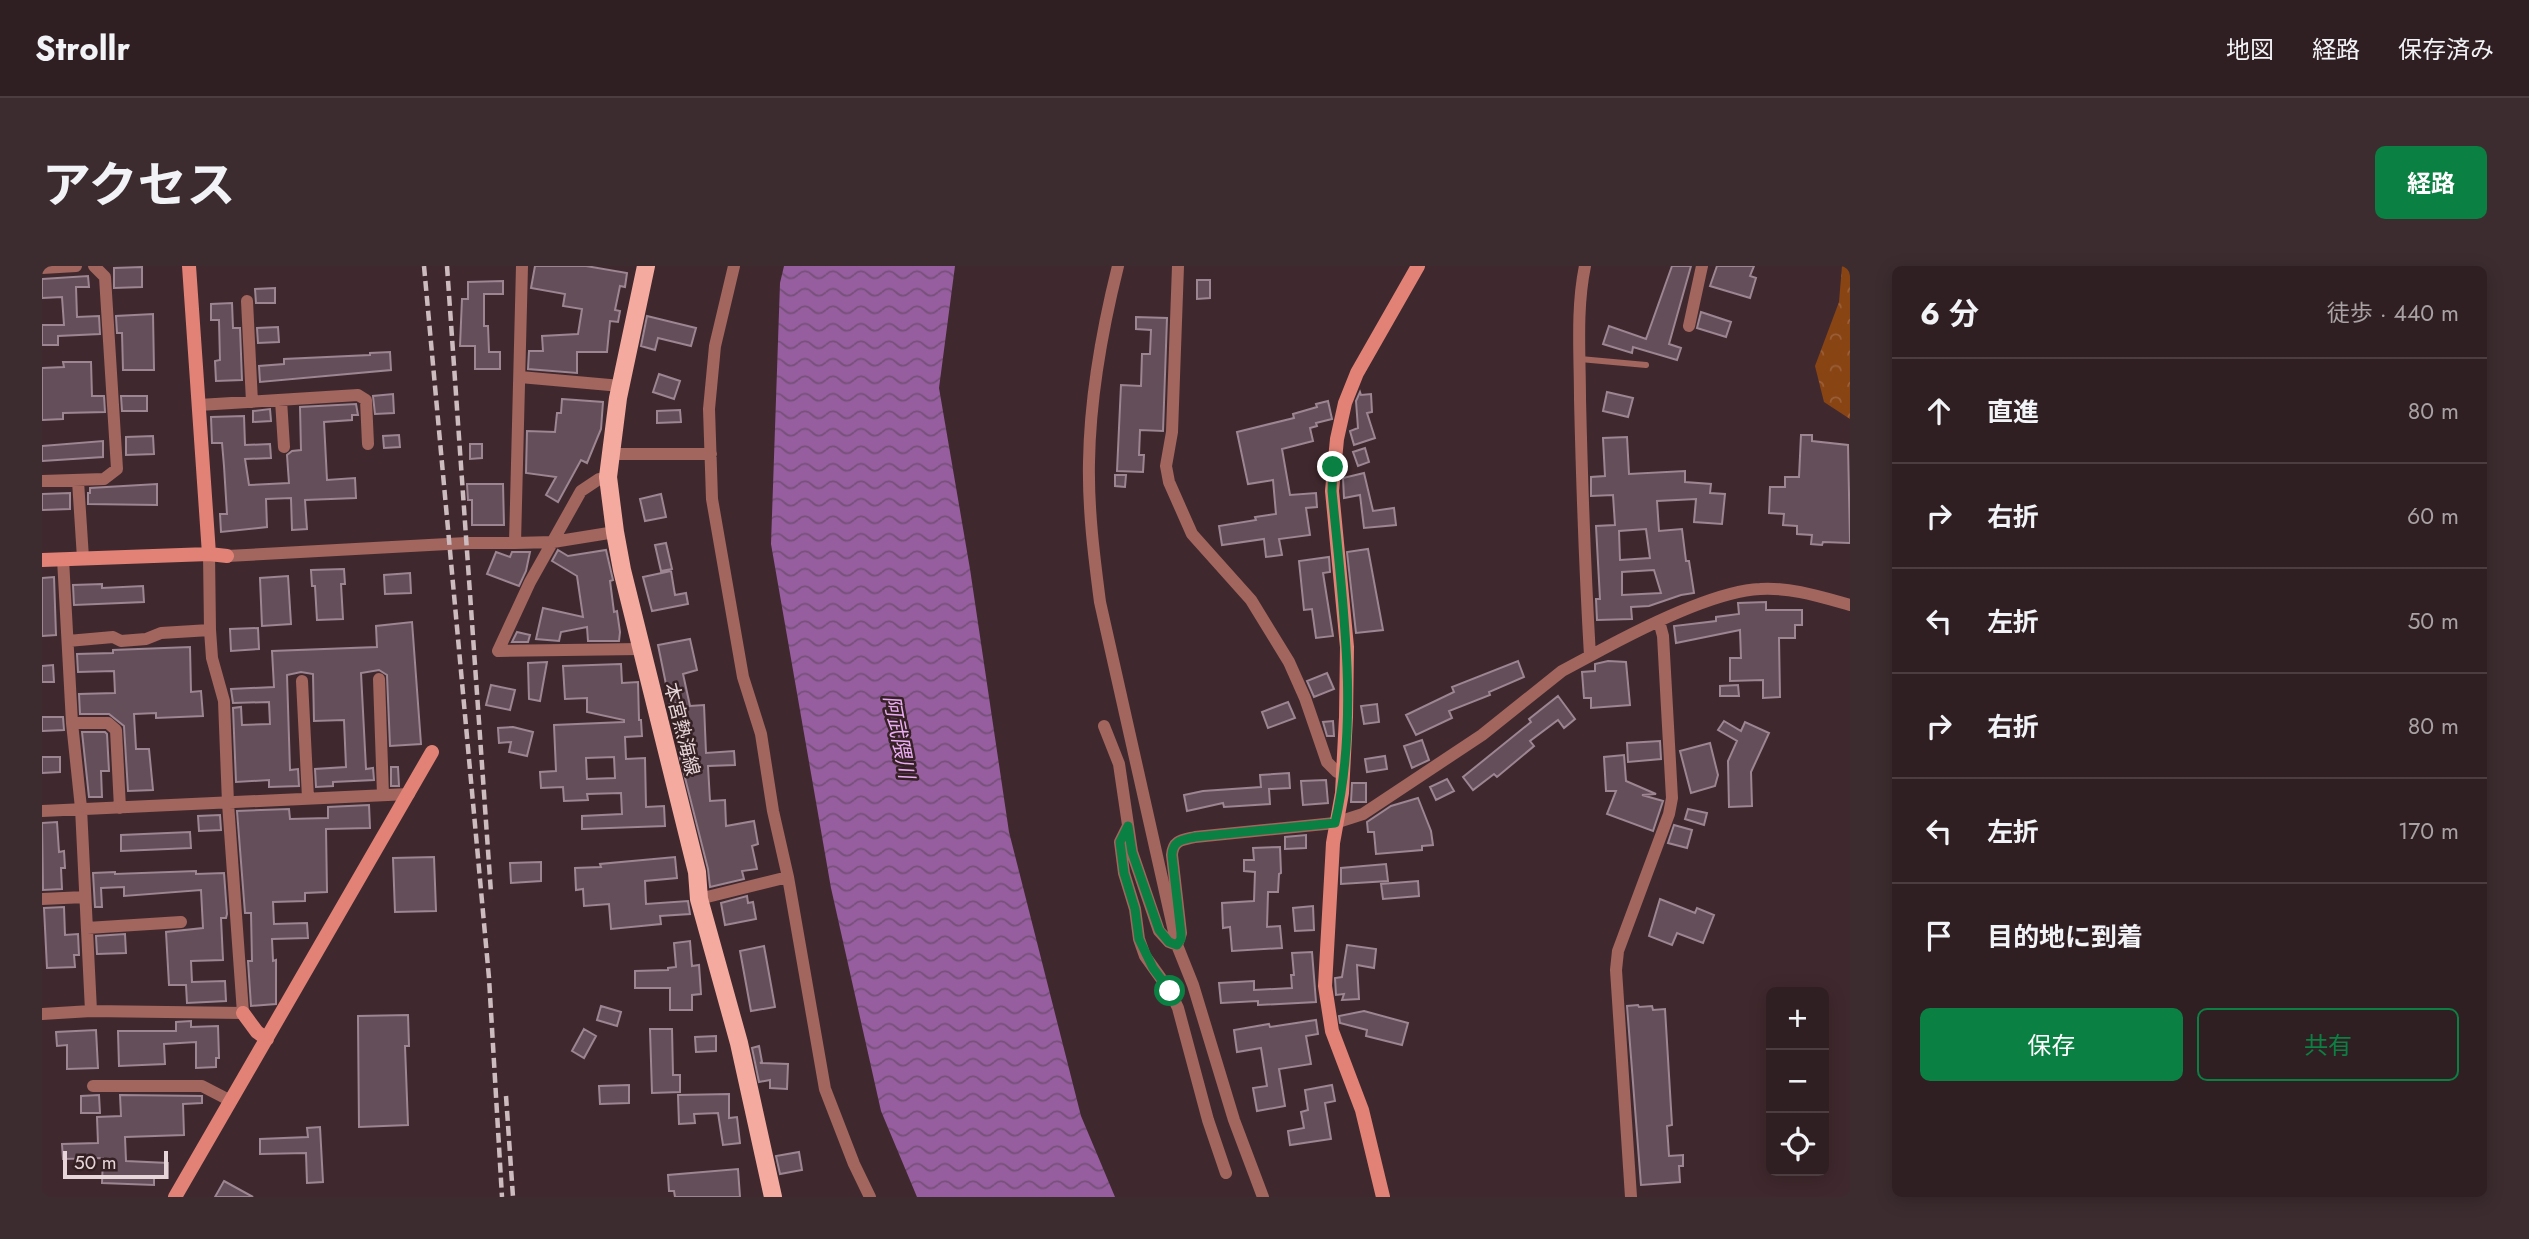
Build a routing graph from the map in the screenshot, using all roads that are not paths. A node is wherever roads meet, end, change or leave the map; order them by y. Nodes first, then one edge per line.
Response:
1 (76, 266) edge
2 (94, 266) edge
3 (189, 266) edge
4 (522, 266) edge
5 (646, 266) edge
6 (734, 266) edge
7 (1118, 266) edge
8 (1178, 266) edge
9 (1419, 266) edge
10 (1585, 266) edge
11 (1702, 266) edge
12 (58, 267) edge
13 (42, 268) edge
14 (247, 301) dead end
15 (1689, 326) dead end
16 (1580, 359) junction
17 (1646, 365) dead end
18 (520, 377) junction
19 (621, 386) junction
20 (281, 400) junction
21 (252, 402) junction
22 (199, 405) junction
23 (368, 444) dead end
24 (284, 447) dead end
25 (612, 454) junction
26 (711, 454) junction
27 (608, 477) junction
28 (42, 481) edge
29 (78, 481) junction
30 (615, 532) junction
31 (553, 542) junction
32 (515, 543) junction
33 (209, 554) junction
34 (227, 555) joint
35 (83, 558) junction
36 (63, 559) junction
37 (42, 560) edge
38 (1850, 605) edge
39 (1659, 621) junction
40 (210, 631) junction
41 (68, 641) junction
42 (640, 649) junction
43 (1590, 656) junction
44 (379, 679) dead end
45 (302, 681) dead end
46 (72, 723) junction
47 (1104, 726) dead end
48 (432, 752) dead end
49 (1343, 771) junction
50 (409, 794) junction
51 (383, 795) junction
52 (308, 797) junction
53 (228, 803) junction
54 (81, 808) junction
55 (120, 808) junction
56 (42, 811) edge
57 (1335, 823) junction
58 (1128, 826) junction
59 (788, 877) junction
60 (85, 897) junction
61 (42, 899) edge
62 (699, 899) junction
63 (181, 922) dead end
64 (87, 928) junction
65 (1177, 945) junction
66 (91, 1011) junction
67 (243, 1013) junction
68 (42, 1014) edge
69 (267, 1039) junction
70 (93, 1086) dead end
71 (231, 1101) junction
72 (1226, 1173) dead end
73 (175, 1197) edge
74 (773, 1197) edge
75 (870, 1197) edge
76 (1264, 1197) edge
77 (1383, 1197) edge
78 (1631, 1197) edge

1 - 12 street
2 - 29 street
3 - 22 street
4 - 18 street
5 - 19 main road, 本宮熱海線
6 - 26 street
7 - 65 street
8 - 49 street
9 - 49 street
10 - 16 street
11 - 15 street
12 - 13 street
14 - 21 street
16 - 17 lane
16 - 43 street
18 - 19 street
18 - 32 street
19 - 25 main road, 本宮熱海線
20 - 21 street
20 - 23 street
20 - 24 street
21 - 22 street
22 - 33 street
25 - 26 street
25 - 27 main road, 本宮熱海線
26 - 59 street
27 - 30 main road, 本宮熱海線
27 - 31 street
28 - 29 street
29 - 35 street
30 - 31 street
30 - 42 main road, 本宮熱海線
31 - 32 street
31 - 42 street
32 - 34 street
33 - 34 street
33 - 35 street
33 - 40 street
35 - 36 street
36 - 37 street
36 - 41 street
38 - 39 street
39 - 43 street
39 - 78 street
40 - 41 street
40 - 53 street
41 - 46 street
42 - 62 main road, 本宮熱海線
43 - 57 street
44 - 51 street
45 - 52 street
46 - 54 street
46 - 55 street
47 - 58 street
48 - 50 street
49 - 57 street
50 - 51 street
50 - 69 street
51 - 52 street
52 - 53 street
53 - 55 street
53 - 67 street
54 - 55 street
54 - 56 street
54 - 60 street
57 - 65 street
57 - 77 street
58 - 65 street
58 - 72 street
59 - 62 street
59 - 75 street
60 - 61 street
60 - 64 street
62 - 74 main road, 本宮熱海線
63 - 64 street
64 - 66 street
65 - 76 street
66 - 67 street
66 - 68 street
67 - 69 street
69 - 71 street
70 - 71 street
71 - 73 street

